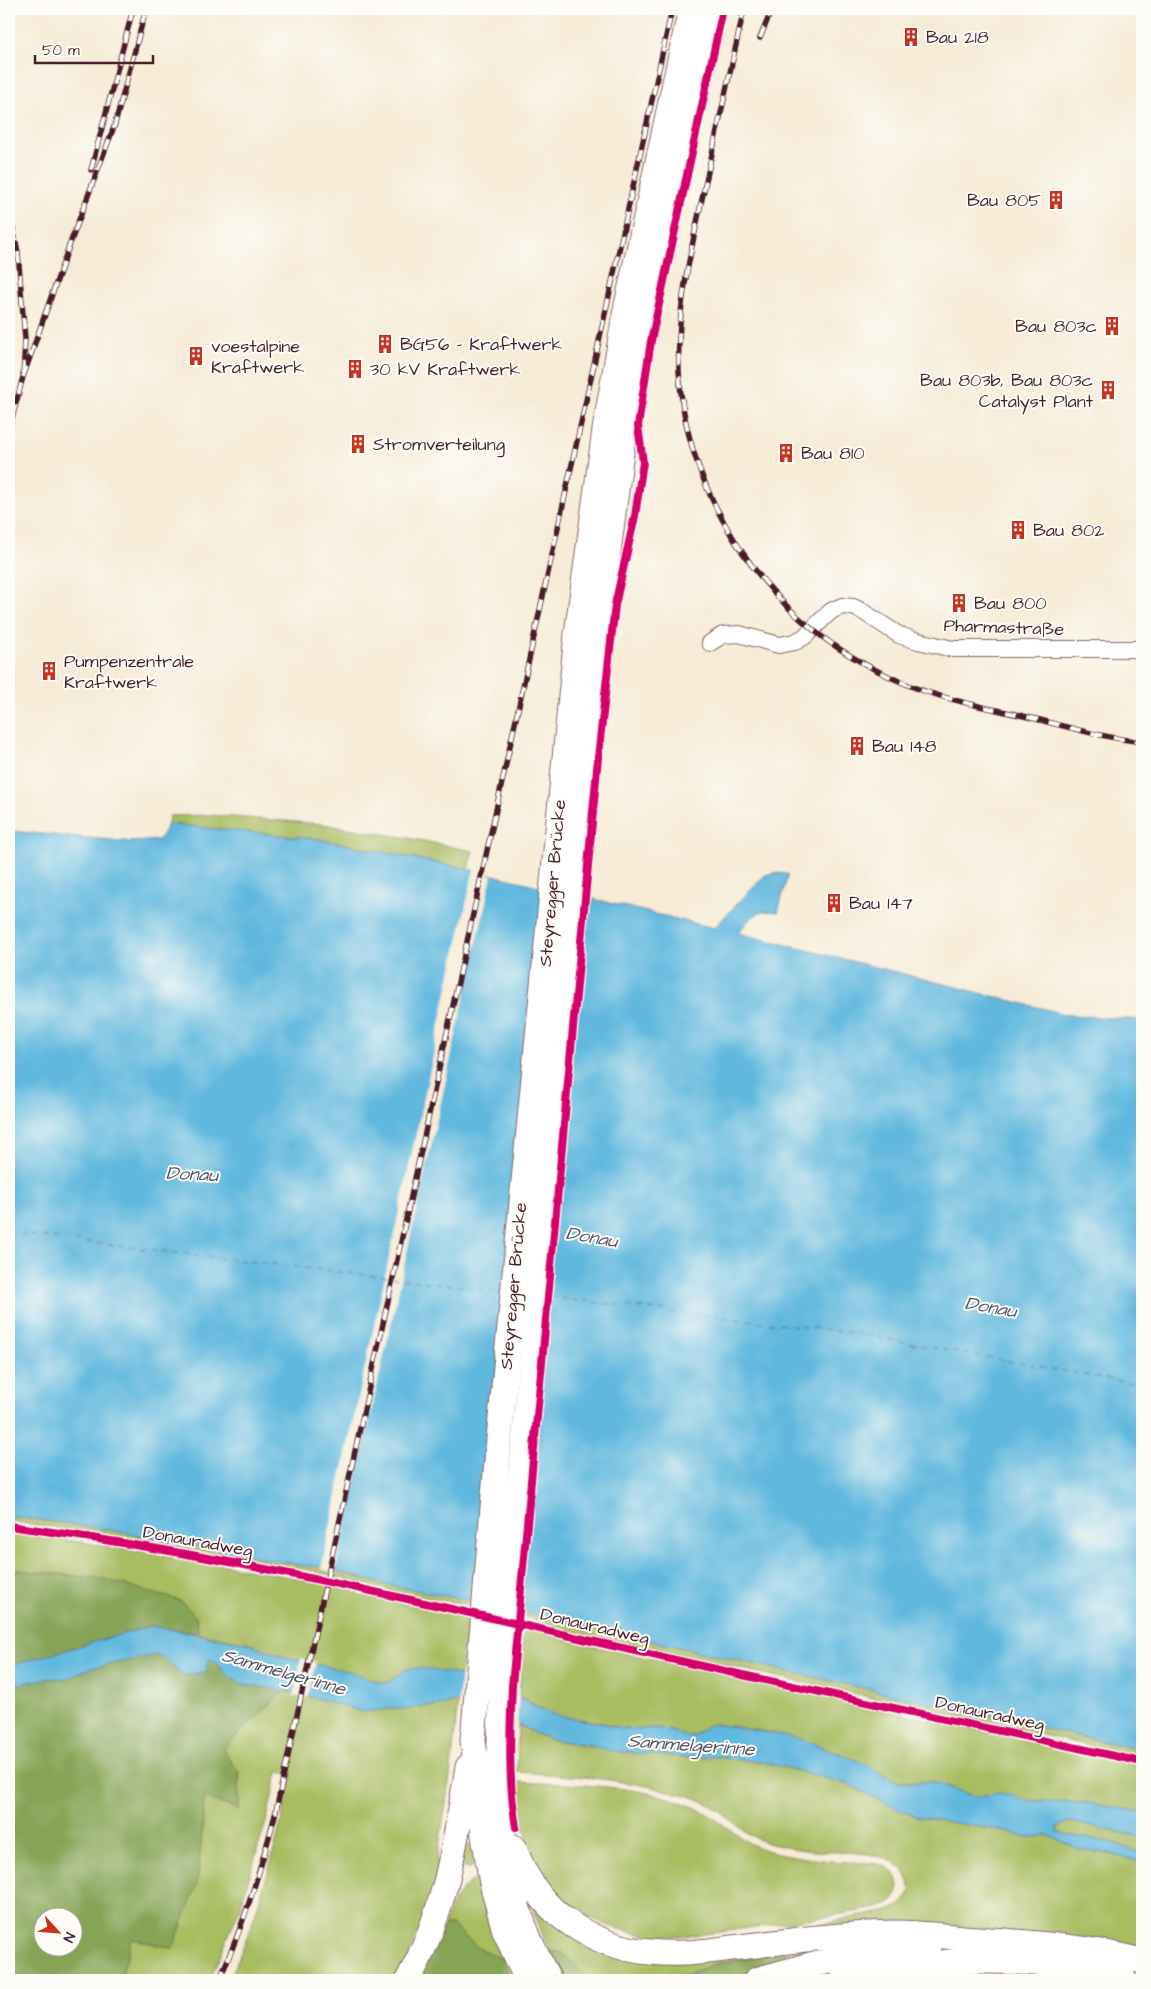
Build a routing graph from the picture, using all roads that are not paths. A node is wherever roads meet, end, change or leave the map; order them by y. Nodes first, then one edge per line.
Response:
1 (691, 9) edge
2 (710, 9) edge
3 (710, 643) dead end
4 (1142, 646) edge
5 (576, 754) junction
6 (481, 1820) junction
7 (978, 1939) junction
8 (1142, 1961) edge
9 (850, 1979) edge
10 (408, 1980) edge
11 (527, 1980) edge
12 (549, 1980) edge
13 (756, 1980) edge
14 (939, 1980) edge
15 (1124, 1980) edge

1 - 5 main road
2 - 5 main road
3 - 4 street, Pharmastraße
5 - 6 main road, Steyregger Brücke
5 - 6 main road, Steyregger Brücke
6 - 7 main road
6 - 10 main road
6 - 11 main road
6 - 12 main road
7 - 8 main road
7 - 13 main road
9 - 14 main road
9 - 15 main road

